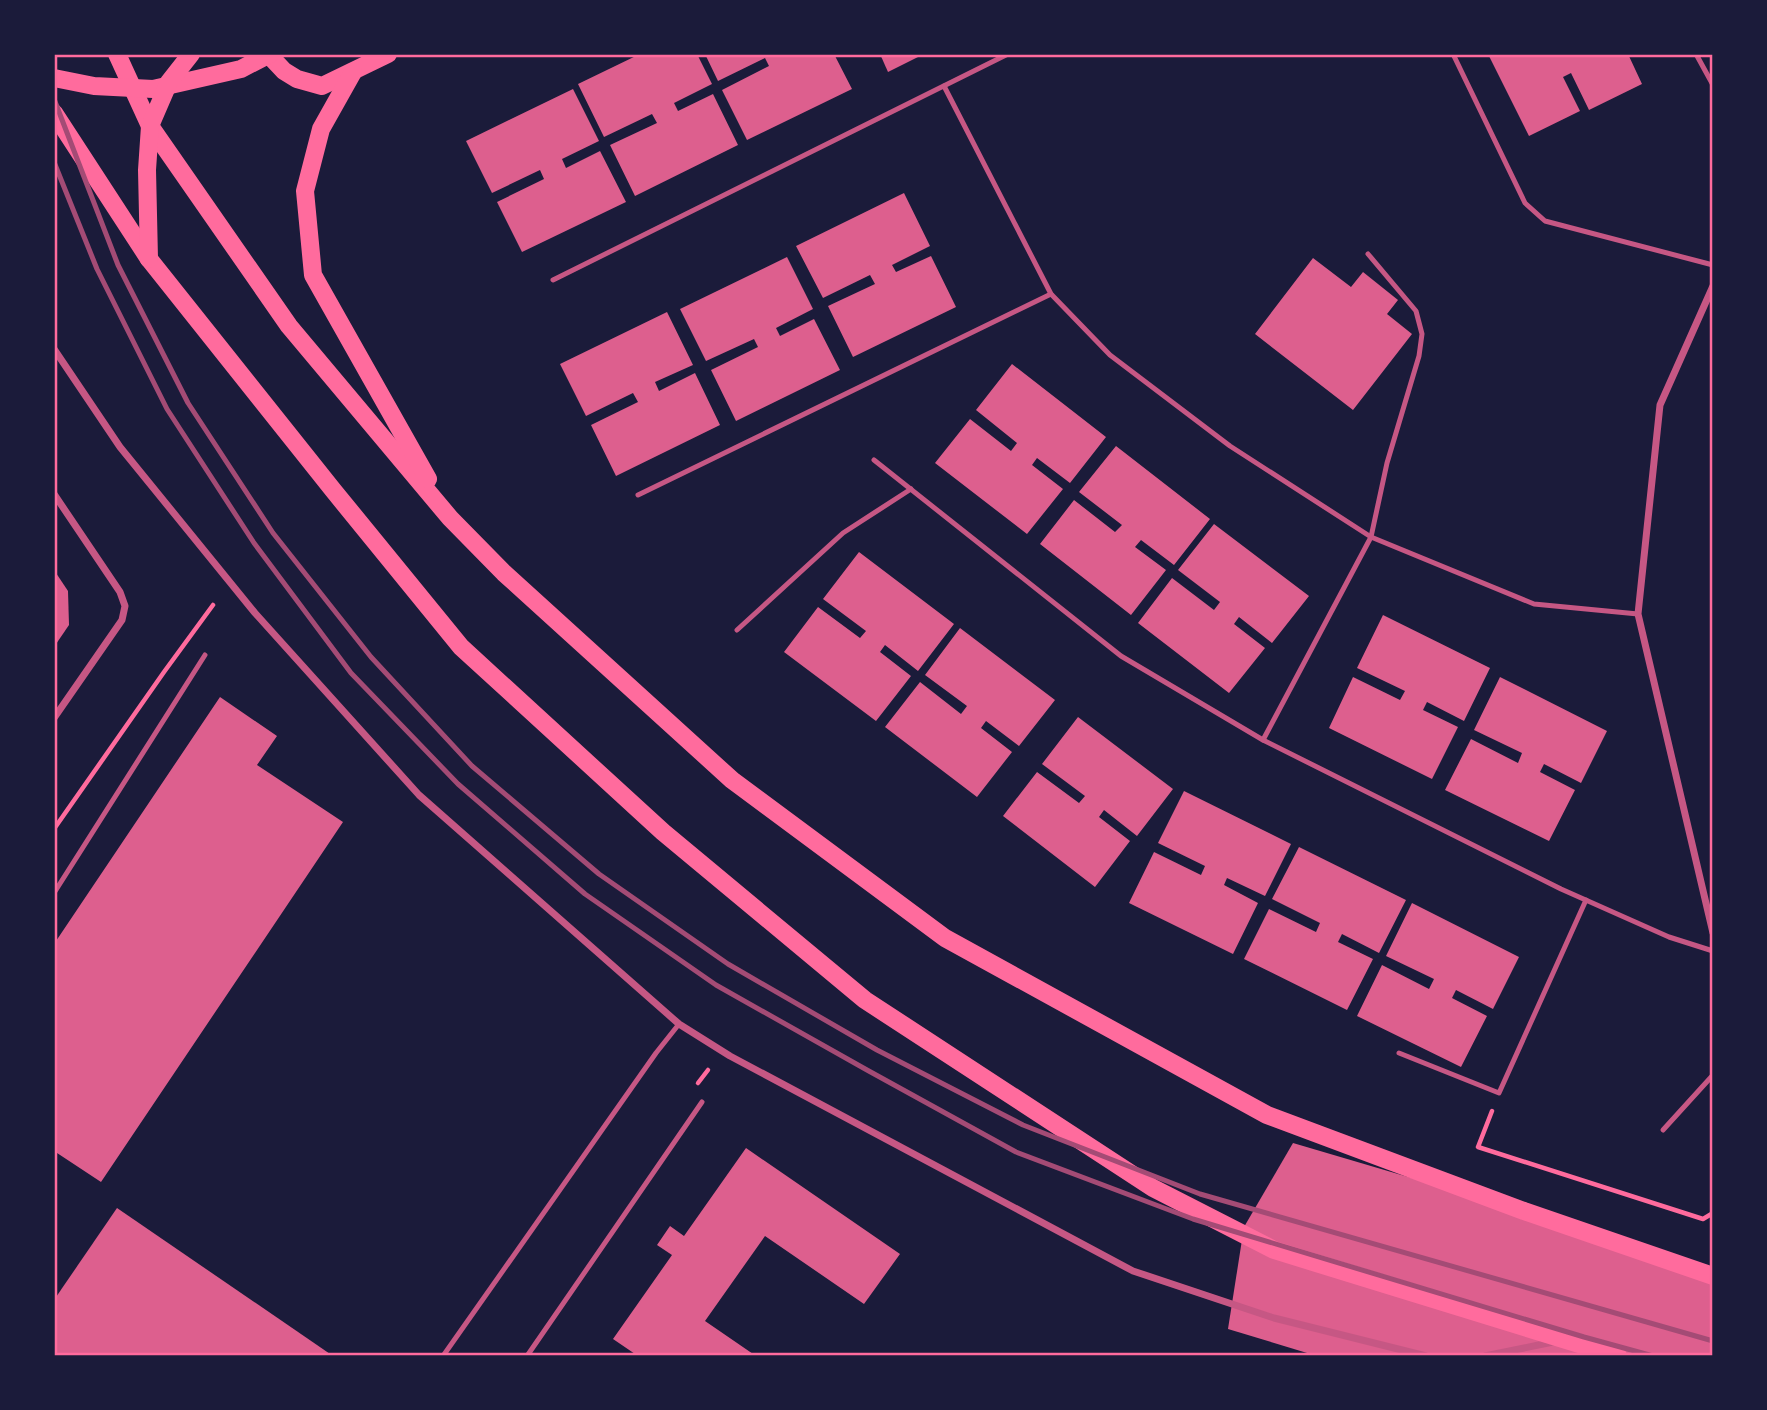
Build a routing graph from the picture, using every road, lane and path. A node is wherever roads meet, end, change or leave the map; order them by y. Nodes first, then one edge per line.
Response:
1 (117, 54) edge
2 (191, 54) edge
3 (269, 54) edge
4 (388, 54) edge
5 (1008, 54) edge
6 (1453, 54) edge
7 (1696, 54) edge
8 (353, 72) junction
9 (54, 78) edge
10 (1713, 85) edge
11 (944, 86) junction
12 (54, 113) edge
13 (150, 126) junction
14 (1368, 254) dead end
15 (149, 259) junction
16 (1713, 265) edge
17 (553, 280) dead end
18 (1713, 286) edge
19 (1051, 294) junction
20 (54, 349) edge
21 (874, 460) dead end
22 (911, 489) junction
23 (54, 494) edge
24 (638, 495) dead end
25 (450, 518) junction
26 (1371, 537) junction
27 (213, 604) dead end
28 (1638, 614) junction
29 (737, 630) dead end
30 (205, 655) dead end
31 (54, 718) edge
32 (1263, 740) junction
33 (54, 829) edge
34 (54, 893) edge
35 (1586, 900) junction
36 (1713, 933) edge
37 (1713, 951) edge
38 (679, 1024) junction
39 (1399, 1054) dead end
40 (1713, 1075) edge
41 (1499, 1093) junction
42 (702, 1102) dead end
43 (1663, 1130) dead end
44 (1713, 1213) edge
45 (1713, 1276) edge
46 (1564, 1339) junction
47 (443, 1356) edge
48 (527, 1356) edge
49 (1426, 1356) edge
50 (1485, 1356) edge
51 (1618, 1356) edge

1 - 13 main road
2 - 13 main road
3 - 8 main road
3 - 9 main road
4 - 8 main road
5 - 11 lane
6 - 16 lane
7 - 10 lane
8 - 25 main road
11 - 17 lane
11 - 19 lane
12 - 15 main road
13 - 15 main road
13 - 25 main road
14 - 26 lane
15 - 46 main road
18 - 28 street
19 - 24 lane
19 - 26 lane
20 - 38 street
21 - 22 lane
22 - 29 lane
22 - 32 lane
23 - 31 street
25 - 45 main road
26 - 28 lane
26 - 32 lane
27 - 33 path
28 - 36 street
30 - 34 lane
32 - 35 lane
35 - 37 lane
35 - 41 lane
38 - 47 lane
38 - 49 street
39 - 41 lane
40 - 43 lane
41 - 44 path
42 - 48 lane
46 - 50 street
46 - 51 main road

